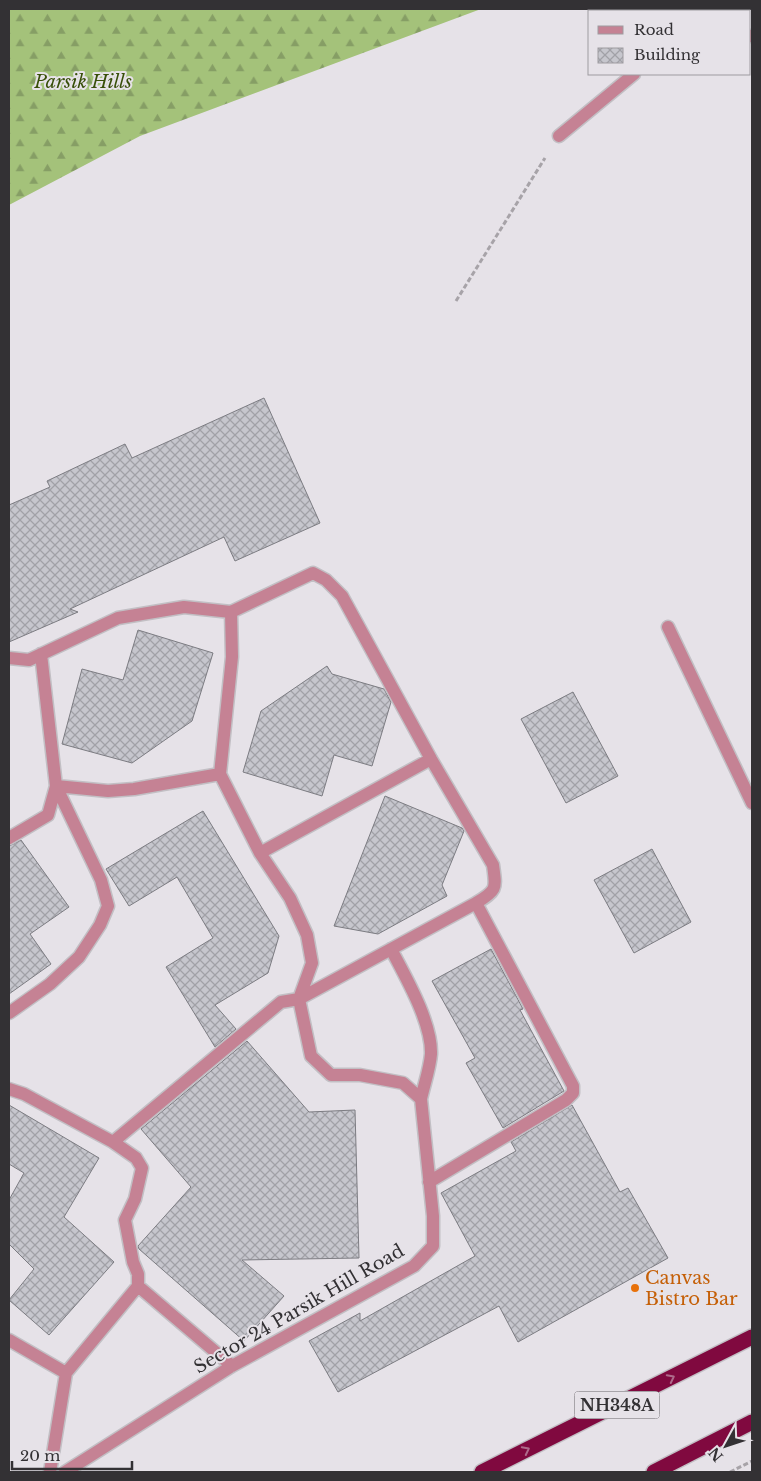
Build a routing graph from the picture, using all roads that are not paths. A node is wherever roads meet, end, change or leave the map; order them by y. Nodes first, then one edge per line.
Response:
1 (633, 75) edge
2 (558, 136) road end
3 (231, 612) junction
4 (668, 627) dead end
5 (41, 654) junction
6 (9, 658) edge
7 (431, 759) junction
8 (220, 774) junction
9 (56, 786) junction
10 (752, 803) edge
11 (9, 838) edge
12 (260, 853) junction
13 (476, 903) junction
14 (391, 949) junction
15 (299, 1000) junction
16 (9, 1013) edge
17 (9, 1088) edge
18 (421, 1099) junction
19 (113, 1142) junction
20 (429, 1182) junction
21 (138, 1286) junction
22 (752, 1337) edge
23 (9, 1340) edge
24 (232, 1366) junction
25 (66, 1373) junction
26 (752, 1422) edge
27 (50, 1472) edge
28 (65, 1472) edge
29 (482, 1472) edge
30 (654, 1472) edge

1 - 2 street
3 - 5 street
3 - 7 street
3 - 8 street
4 - 10 street
5 - 6 street
5 - 9 street
7 - 12 street
7 - 13 street
8 - 9 street
8 - 12 street
9 - 11 street
9 - 16 street
12 - 15 street
13 - 14 street
13 - 20 street
14 - 15 street
14 - 18 street, Sector 24 Parsik Hill Road
15 - 18 street
15 - 19 street
17 - 19 street
18 - 20 street, Sector 24 Parsik Hill Road
19 - 21 street
20 - 24 street, Sector 24 Parsik Hill Road
21 - 24 street
21 - 25 street
29 -> 22 highway, NH348A
23 - 25 street
24 - 28 street, Sector 24 Parsik Hill Road
25 - 27 street
26 - 30 highway

